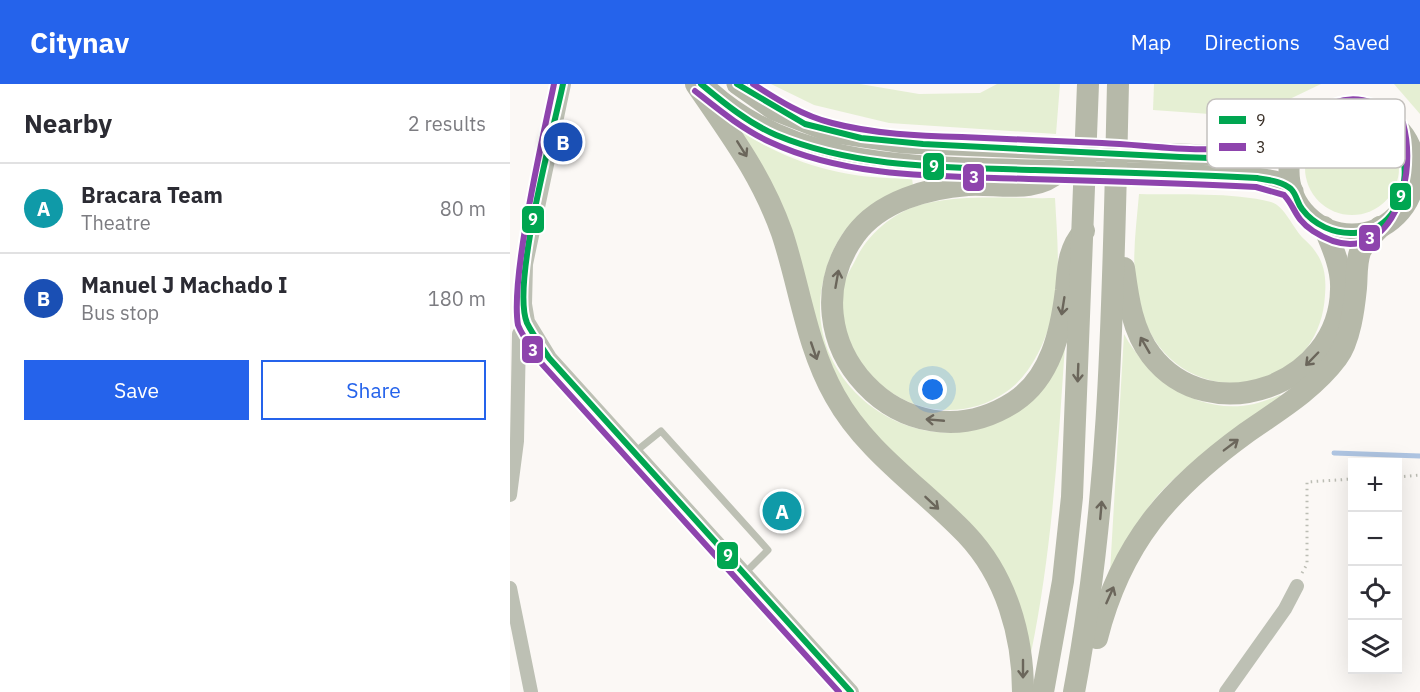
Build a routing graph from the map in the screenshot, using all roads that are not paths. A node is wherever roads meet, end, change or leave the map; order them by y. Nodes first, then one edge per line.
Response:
1 (563, 84) edge
2 (696, 84) edge
3 (701, 84) edge
4 (737, 84) edge
5 (1088, 92) edge
6 (1118, 92) edge
7 (1414, 147) edge
8 (1207, 155) edge
9 (1291, 168) edge
10 (1059, 171) junction
11 (1293, 191) junction
12 (1412, 203) edge
13 (1324, 227) junction
14 (1380, 227) junction
15 (1083, 231) junction
16 (1114, 234) junction
17 (527, 322) junction
18 (634, 452) junction
19 (510, 495) edge
20 (744, 574) junction
21 (1297, 586) road end
22 (510, 588) edge
23 (515, 637) edge
24 (531, 692) edge
25 (851, 692) edge
26 (1023, 692) edge
27 (1043, 692) edge
28 (1074, 692) edge
29 (1085, 692) edge
30 (1226, 692) edge

1 - 17 street
2 -> 26 highway
3 - 10 main road
4 - 8 main road
5 - 15 highway
6 - 16 highway
7 - 12 main road
9 - 11 main road
10 - 11 main road
15 -> 10 highway
11 - 13 main road
12 - 14 main road
13 - 14 main road
13 -> 16 highway
29 -> 14 highway
15 -> 27 highway
28 -> 16 highway
17 - 18 street
17 - 19 street
18 - 20 street
18 - 20 lane
20 - 25 street
21 - 30 street
22 - 23 street
23 - 24 street

